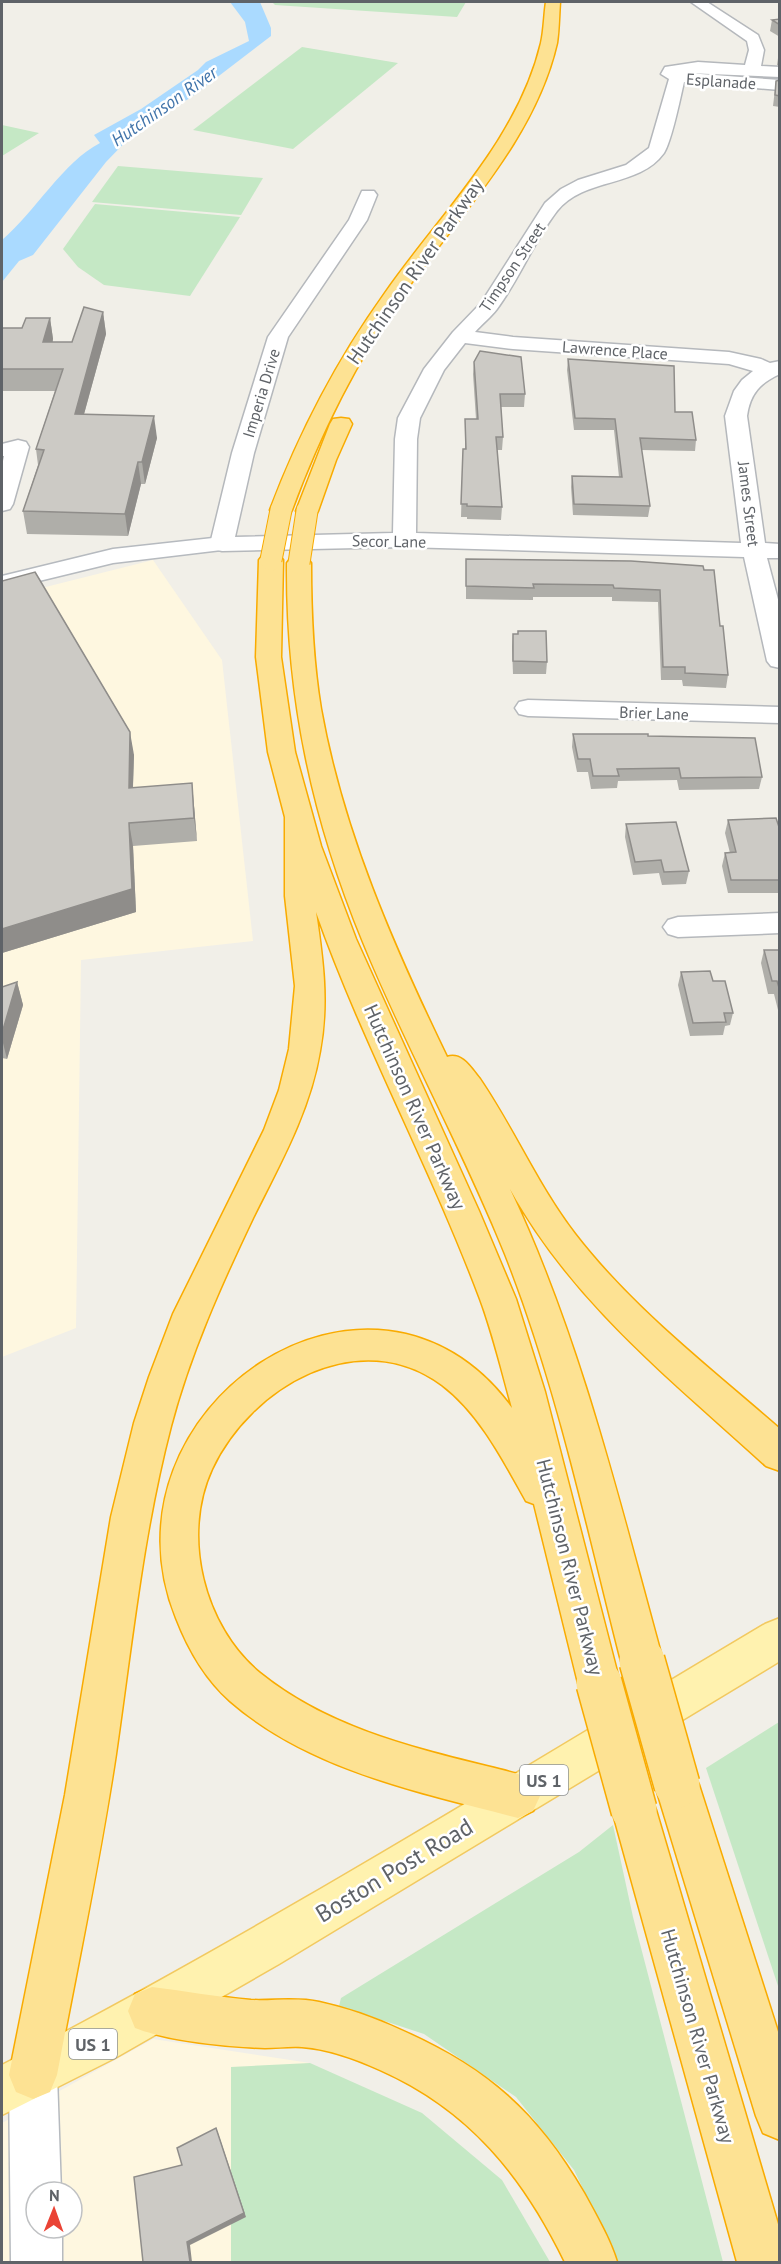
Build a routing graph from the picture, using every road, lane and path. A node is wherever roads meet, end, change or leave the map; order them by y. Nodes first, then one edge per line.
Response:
1 (698, 2) edge
2 (560, 4) edge
3 (752, 70) junction
4 (780, 72) edge
5 (678, 77) junction
6 (780, 85) edge
7 (534, 128) dead end
8 (368, 195) dead end
9 (427, 278) dead end
10 (460, 336) junction
11 (773, 369) edge
12 (348, 412) dead end
13 (10, 448) edge
14 (2, 504) edge
15 (404, 540) junction
16 (222, 544) junction
17 (754, 551) junction
18 (780, 552) edge
19 (285, 562) junction
20 (2, 583) edge
21 (780, 661) edge
22 (528, 708) dead end
23 (780, 715) edge
24 (299, 817) junction
25 (780, 923) edge
26 (678, 927) dead end
27 (418, 1028) junction
28 (780, 1454) edge
29 (556, 1515) junction
30 (780, 1638) edge
31 (518, 1796) junction
32 (152, 2011) junction
33 (17, 2083) edge
34 (780, 2116) edge
35 (37, 2262) edge
36 (592, 2262) edge
37 (763, 2262) edge

1 - 3 street
2 - 19 highway, Hutchinson River Parkway, bridge
3 - 4 street, Esplanade
3 - 5 street, Esplanade
5 - 6 street, Esplanade
5 - 10 street, Timpson Street
7 - 9 highway, Hutchinson River Parkway
8 - 16 street, Imperia Drive
10 - 11 street, Lawrence Place
10 - 15 street, Timpson Street
11 - 17 street, James Street
12 - 19 highway, Hutchinson River Parkway, bridge
13 - 14 street
15 - 16 street, Secor Lane
15 - 17 street, Secor Lane
16 - 20 street, Secor Lane
17 - 18 street, Secor Lane
17 - 21 street, James Street
19 - 24 highway, Hutchinson River Parkway
19 - 27 highway, Hutchinson River Parkway
22 - 23 street, Brier Lane
24 - 29 highway, Hutchinson River Parkway
24 - 33 highway
25 - 26 street
27 - 28 highway
27 - 34 highway, Hutchinson River Parkway, bridge
29 - 31 highway
29 - 37 highway, Hutchinson River Parkway, bridge
30 - 31 main road, Boston Post Road / US 1
31 - 32 main road, Boston Post Road / US 1
32 - 33 main road, Boston Post Road / US 1
32 - 36 highway
33 - 35 street

